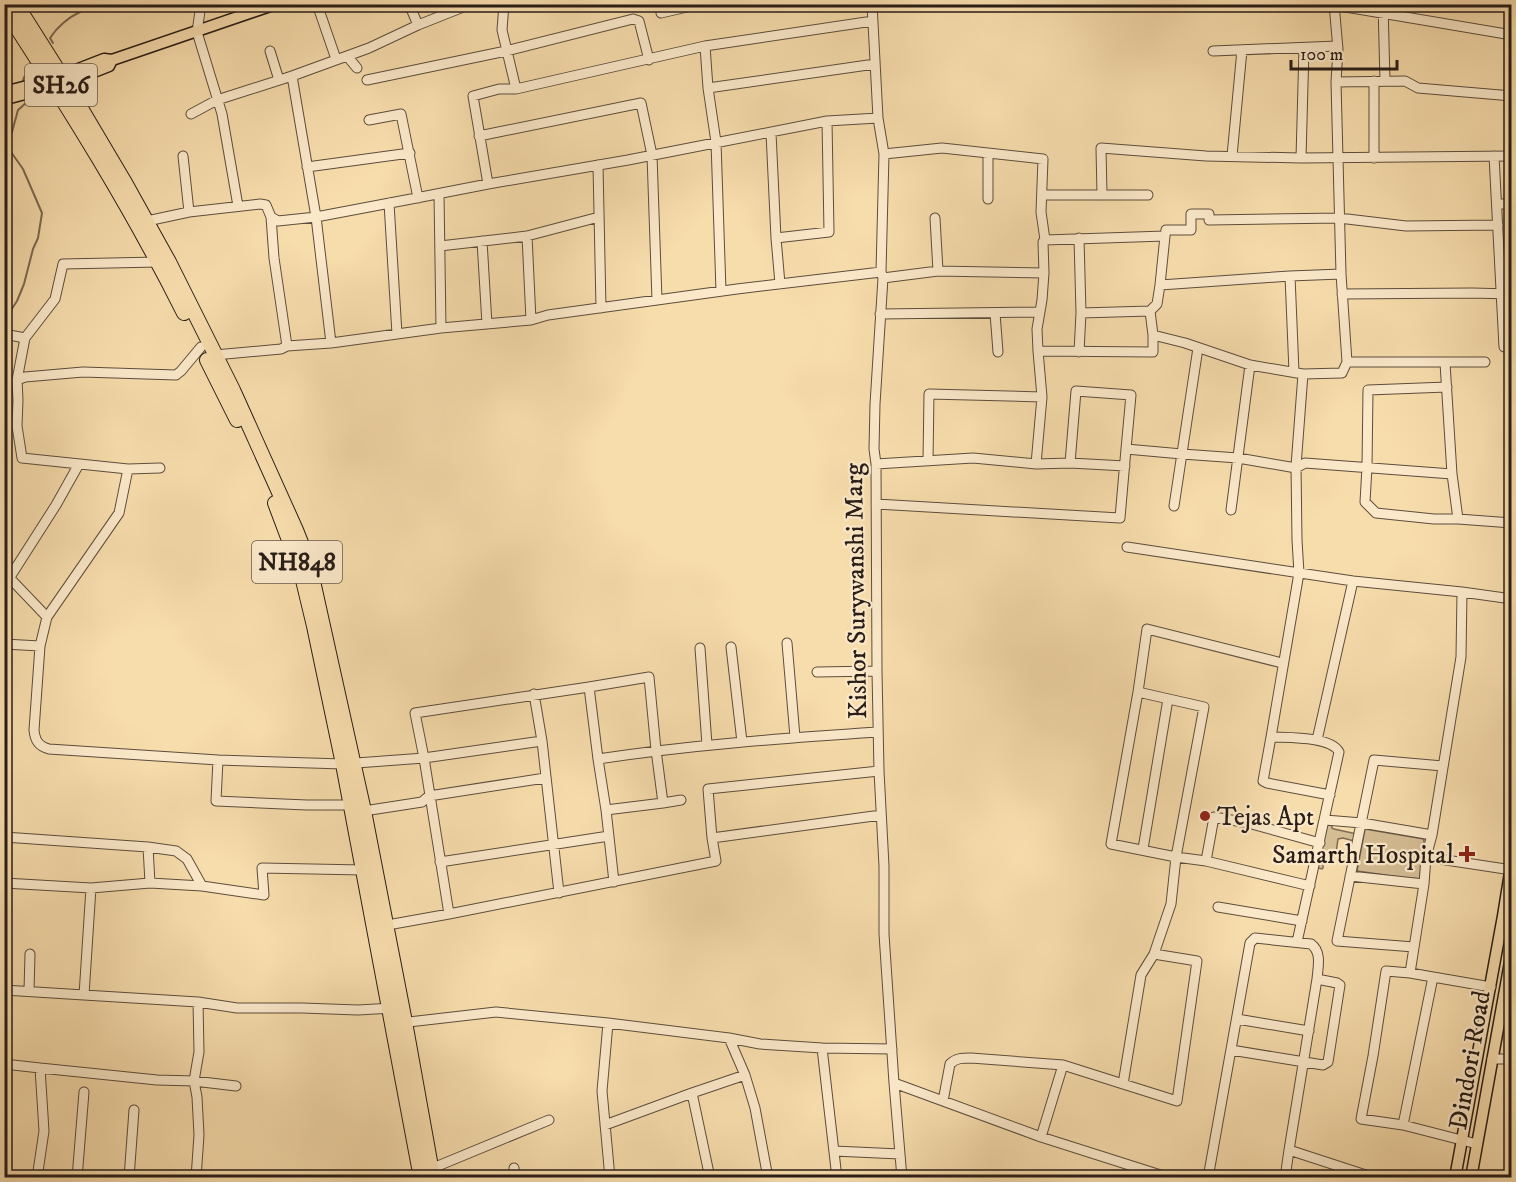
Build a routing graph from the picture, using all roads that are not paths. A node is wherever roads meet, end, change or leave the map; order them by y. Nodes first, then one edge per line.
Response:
1 (16, 4) edge
2 (201, 4) edge
3 (276, 4) edge
4 (317, 4) edge
5 (409, 4) edge
6 (471, 4) edge
7 (504, 4) edge
8 (700, 4) edge
9 (872, 4) edge
10 (1334, 5) edge
11 (4, 8) edge
12 (1383, 9) edge
13 (661, 13) dead end
14 (873, 21) junction
15 (418, 25) junction
16 (196, 32) junction
17 (1512, 35) edge
18 (705, 46) junction
19 (1337, 46) junction
20 (1304, 48) junction
21 (1242, 50) junction
22 (270, 51) dead end
23 (506, 51) junction
24 (1213, 51) dead end
25 (347, 56) junction
26 (336, 59) junction
27 (649, 60) junction
28 (875, 64) junction
29 (357, 68) dead end
30 (292, 76) junction
31 (279, 80) junction
32 (367, 80) dead end
33 (58, 81) junction
34 (1379, 81) junction
35 (1336, 82) junction
36 (708, 88) junction
37 (516, 89) junction
38 (4, 92) edge
39 (1512, 96) edge
40 (4, 99) edge
41 (218, 100) junction
42 (191, 114) dead end
43 (878, 118) junction
44 (369, 120) dead end
45 (827, 122) junction
46 (771, 133) junction
47 (479, 136) junction
48 (716, 142) junction
49 (410, 153) junction
50 (988, 153) junction
51 (884, 154) junction
52 (652, 155) junction
53 (183, 156) dead end
54 (1232, 156) junction
55 (1494, 156) junction
56 (1512, 156) edge
57 (1301, 158) junction
58 (1338, 158) junction
59 (1374, 158) junction
60 (598, 165) junction
61 (308, 167) junction
62 (488, 184) junction
63 (439, 194) junction
64 (1102, 194) junction
65 (1042, 195) junction
66 (1148, 195) dead end
67 (418, 198) junction
68 (988, 198) dead end
69 (389, 203) junction
70 (1497, 204) junction
71 (1512, 204) edge
72 (238, 206) junction
73 (189, 212) junction
74 (271, 217) junction
75 (316, 217) junction
76 (599, 217) junction
77 (935, 218) dead end
78 (1339, 218) junction
79 (142, 223) junction
80 (1498, 225) junction
81 (527, 236) junction
82 (1165, 236) junction
83 (776, 238) junction
84 (1079, 238) junction
85 (1044, 240) junction
86 (482, 241) junction
87 (440, 246) junction
88 (158, 262) junction
89 (938, 271) junction
90 (1044, 273) junction
91 (1341, 274) junction
92 (882, 275) junction
93 (1290, 276) junction
94 (780, 284) junction
95 (1160, 285) junction
96 (721, 291) junction
97 (1342, 294) junction
98 (1507, 294) edge
99 (657, 300) junction
100 (601, 308) junction
101 (1150, 311) junction
102 (1040, 312) junction
103 (1081, 313) junction
104 (880, 314) junction
105 (995, 314) junction
106 (531, 320) junction
107 (487, 324) junction
108 (441, 328) junction
109 (4, 334) edge
110 (397, 334) junction
111 (1153, 335) junction
112 (25, 338) junction
113 (331, 343) junction
114 (287, 346) junction
115 (1504, 347) dead end
116 (201, 348) junction
117 (1198, 348) junction
118 (1038, 351) junction
119 (998, 352) dead end
120 (1079, 352) junction
121 (215, 355) junction
122 (1347, 362) junction
123 (1485, 362) dead end
124 (1445, 363) junction
125 (1250, 365) junction
126 (1298, 373) junction
127 (17, 380) junction
128 (1447, 387) junction
129 (1042, 397) junction
130 (1126, 449) junction
131 (1182, 454) junction
132 (1238, 458) junction
133 (928, 460) junction
134 (1070, 463) junction
135 (79, 464) junction
136 (876, 464) junction
137 (1036, 464) junction
138 (1125, 466) junction
139 (1367, 467) junction
140 (160, 468) dead end
141 (1296, 468) junction
142 (128, 470) junction
143 (1452, 474) junction
144 (876, 504) junction
145 (1174, 507) dead end
146 (1231, 510) dead end
147 (1458, 519) junction
148 (1512, 523) edge
149 (1127, 547) dead end
150 (1299, 573) junction
151 (7, 575) edge
152 (1353, 581) junction
153 (1462, 592) junction
154 (1512, 599) edge
155 (47, 617) junction
156 (787, 643) dead end
157 (4, 644) edge
158 (40, 646) junction
159 (731, 647) dead end
160 (700, 648) dead end
161 (1282, 663) junction
162 (877, 671) junction
163 (817, 672) dead end
164 (589, 687) junction
165 (1138, 692) junction
166 (534, 694) junction
167 (1168, 699) junction
168 (879, 732) junction
169 (795, 737) junction
170 (1271, 737) junction
171 (1317, 740) junction
172 (542, 741) junction
173 (742, 742) junction
174 (707, 745) junction
175 (656, 750) junction
176 (424, 758) junction
177 (598, 759) junction
178 (218, 760) junction
179 (348, 764) junction
180 (1443, 766) junction
181 (879, 771) junction
182 (545, 778) junction
183 (1330, 795) junction
184 (429, 796) junction
185 (681, 800) dead end
186 (663, 803) junction
187 (350, 805) junction
188 (606, 810) junction
189 (364, 811) junction
190 (880, 815) junction
191 (1325, 820) junction
192 (1362, 823) junction
193 (1432, 835) junction
194 (609, 836) junction
195 (4, 837) edge
196 (712, 838) junction
197 (1320, 843) junction
198 (553, 844) junction
199 (148, 847) junction
200 (1143, 849) junction
201 (1176, 857) junction
202 (1426, 857) junction
203 (1206, 861) junction
204 (440, 862) junction
205 (1511, 866) edge
206 (363, 870) junction
207 (1350, 876) junction
208 (614, 882) junction
209 (4, 883) edge
210 (150, 883) junction
211 (1424, 884) junction
212 (202, 886) junction
213 (1310, 886) junction
214 (91, 888) junction
215 (559, 893) junction
216 (1218, 907) dead end
217 (449, 914) junction
218 (1302, 921) junction
219 (380, 927) junction
220 (1297, 942) junction
221 (1414, 947) junction
222 (1512, 951) edge
223 (30, 954) dead end
224 (1154, 954) junction
225 (1410, 973) junction
226 (1433, 977) junction
227 (1317, 978) junction
228 (1491, 987) junction
229 (4, 990) edge
230 (29, 991) junction
231 (84, 995) junction
232 (198, 1002) junction
233 (396, 1007) junction
234 (1237, 1019) junction
235 (608, 1023) junction
236 (399, 1024) junction
237 (1309, 1031) junction
238 (729, 1038) junction
239 (822, 1048) junction
240 (892, 1049) junction
241 (1231, 1050) junction
242 (1492, 1059) junction
243 (1512, 1059) edge
244 (1304, 1062) junction
245 (4, 1064) edge
246 (1063, 1065) junction
247 (40, 1068) junction
248 (745, 1075) junction
249 (194, 1081) junction
250 (894, 1083) junction
251 (1123, 1084) junction
252 (236, 1086) dead end
253 (84, 1092) dead end
254 (692, 1093) junction
255 (943, 1101) junction
256 (134, 1110) dead end
257 (549, 1120) dead end
258 (605, 1125) junction
259 (1403, 1125) junction
260 (1041, 1137) junction
261 (1462, 1141) junction
262 (1477, 1144) junction
263 (1290, 1150) junction
264 (834, 1151) junction
265 (900, 1154) junction
266 (427, 1174) edge
267 (37, 1178) edge
268 (77, 1178) edge
269 (129, 1178) edge
270 (196, 1178) edge
271 (610, 1178) edge
272 (710, 1178) edge
273 (768, 1178) edge
274 (837, 1178) edge
275 (902, 1178) edge
276 (1170, 1178) edge
277 (1208, 1178) edge
278 (1285, 1178) edge
279 (1375, 1178) edge
280 (1455, 1178) edge
281 (1471, 1178) edge

1 - 33 highway, NH848
2 - 16 street
3 - 16 main road, SH26
4 - 26 street
5 - 15 street
6 - 15 street
7 - 23 street
8 - 13 street
9 - 14 street, Kishor Surywanshi Marg
10 - 12 street
10 - 19 street
11 - 33 highway, NH848
12 - 17 street
12 - 34 street
14 - 18 street
14 - 28 street, Kishor Surywanshi Marg
15 - 25 street
16 - 33 main road, SH26
16 - 41 street
18 - 27 street
18 - 36 street
19 - 20 street
19 - 35 street
20 - 21 street
20 - 57 street
21 - 24 street
21 - 54 street
22 - 31 street
23 - 27 street
23 - 32 street
23 - 37 street
25 - 26 street
25 - 29 street
26 - 30 street
27 - 37 street
28 - 36 street
28 - 43 street, Kishor Surywanshi Marg
30 - 31 street
30 - 61 street
31 - 41 street
33 - 38 main road, SH26
33 - 40 main road, SH26
33 - 79 highway, NH848
34 - 35 street
34 - 39 street
34 - 59 street
35 - 58 street
36 - 48 street
37 - 47 street
41 - 42 street
41 - 72 street
43 - 45 street
43 - 51 street, Kishor Surywanshi Marg
44 - 49 street
45 - 46 street
45 - 83 street
46 - 48 street
46 - 83 street
47 - 52 street
47 - 62 street
48 - 52 street
48 - 96 street
49 - 61 street
49 - 67 street
50 - 51 street
50 - 65 street
50 - 68 street
51 - 92 street, Kishor Surywanshi Marg
52 - 60 street
52 - 99 street
53 - 73 street
54 - 57 street
54 - 64 street
55 - 56 street
55 - 59 street
55 - 70 street
57 - 58 street
58 - 59 street
58 - 78 street
60 - 62 street
60 - 76 street
61 - 75 street
62 - 63 street
63 - 67 street
63 - 87 street
64 - 65 street
64 - 66 street
65 - 85 street
67 - 69 street
69 - 75 street
69 - 110 street
70 - 71 street
70 - 80 street
72 - 73 street
72 - 74 street
73 - 79 street
74 - 75 street
74 - 114 street
75 - 113 street
76 - 81 street
76 - 100 street
77 - 89 street
78 - 80 street
78 - 82 street
78 - 91 street
79 - 88 highway, NH848
79 - 121 highway, NH848
80 - 98 street
81 - 86 street
81 - 106 street
82 - 84 street
82 - 95 street
83 - 94 street
84 - 85 street
84 - 103 street
85 - 90 street
86 - 87 street
86 - 107 street
87 - 108 street
88 - 112 street
88 - 116 highway, NH848
89 - 90 street
89 - 92 street
90 - 102 street
91 - 93 street
91 - 97 street
92 - 94 street
92 - 104 street, Kishor Surywanshi Marg
93 - 95 street
93 - 126 street
94 - 96 street
95 - 101 street
96 - 99 street
97 - 98 street
97 - 122 street
98 - 115 street
99 - 100 street
100 - 106 street
101 - 103 street
101 - 111 street
102 - 105 street
102 - 118 street
103 - 120 street
104 - 105 street
104 - 136 street, Kishor Surywanshi Marg
105 - 119 street
106 - 107 street
107 - 108 street
108 - 110 street
109 - 112 street
110 - 113 street
111 - 117 street
111 - 120 street
112 - 127 street
113 - 114 street
114 - 121 street
116 - 127 street
116 - 179 highway, NH848
117 - 125 street
117 - 131 street
118 - 120 street
118 - 129 street
121 - 179 highway, NH848
122 - 124 street
122 - 126 street
123 - 124 street
124 - 128 street
125 - 126 street
125 - 132 street
126 - 141 street
127 - 135 street
128 - 139 street
128 - 143 street
129 - 133 street
129 - 137 street
130 - 131 street
130 - 134 street
130 - 138 street
131 - 132 street
131 - 145 street
132 - 141 street
132 - 146 street
133 - 136 street
133 - 137 street
134 - 137 street
134 - 138 street
135 - 142 street
135 - 151 street
136 - 144 street, Kishor Surywanshi Marg
138 - 144 street
139 - 141 street
139 - 143 street
139 - 147 street
140 - 142 street
141 - 150 street
142 - 155 street
143 - 147 street
144 - 162 street, Kishor Surywanshi Marg
147 - 148 street
149 - 150 street
150 - 152 street
150 - 161 street
151 - 155 street
152 - 153 street
152 - 171 street
153 - 154 street
153 - 180 street
155 - 158 street
156 - 169 street
157 - 158 street
158 - 178 street
159 - 173 street
160 - 174 street
161 - 165 street
161 - 170 street
162 - 163 street
162 - 168 street, Kishor Surywanshi Marg
164 - 166 street
164 - 175 street
164 - 177 street
165 - 167 street
165 - 200 street
166 - 172 street
166 - 176 street
167 - 200 street
167 - 201 street
168 - 169 street
168 - 181 street, Kishor Surywanshi Marg
169 - 173 street
170 - 171 street
170 - 183 street
171 - 183 street
172 - 176 street
172 - 182 street
173 - 174 street
174 - 175 street
175 - 177 street
175 - 186 street
176 - 179 street
176 - 184 street
177 - 188 street
178 - 179 street
178 - 187 street
179 - 187 highway, NH848
179 - 189 highway, NH848
180 - 192 street
180 - 193 street
181 - 190 street, Kishor Surywanshi Marg
181 - 196 street
182 - 184 street
182 - 198 street
183 - 191 street
184 - 189 street
184 - 204 street
185 - 186 street
186 - 188 street
187 - 206 highway, NH848
188 - 194 street
189 - 219 highway, NH848
190 - 196 street
190 - 240 street, Kishor Surywanshi Marg
191 - 192 street
191 - 197 street
192 - 193 street
192 - 207 street
193 - 202 street
194 - 198 street
194 - 208 street
195 - 199 street
196 - 208 street
197 - 203 street
197 - 213 street
198 - 204 street
198 - 215 street
199 - 210 street
199 - 212 street
200 - 201 street
201 - 203 street
201 - 224 street
202 - 205 street
202 - 211 street
203 - 213 street
204 - 217 street
205 - 228 main road
206 - 212 street
206 - 219 highway, NH848
207 - 211 street
207 - 221 street
208 - 215 street
209 - 214 street
210 - 212 street
210 - 214 street
211 - 221 street
213 - 218 street
214 - 231 street
215 - 217 street
216 - 218 street
217 - 219 street
218 - 220 street
219 - 233 highway, NH848
220 - 227 street
220 - 234 street
221 - 225 street
222 - 242 main road, Dindori Road
223 - 230 street
224 - 251 street
224 - 251 street
225 - 226 street
225 - 259 street
226 - 228 street
226 - 259 street
227 - 237 street
227 - 244 street
228 - 261 main road
229 - 230 street
230 - 231 street
231 - 232 street
232 - 233 street
232 - 249 street
233 - 236 highway, NH848
234 - 237 street
234 - 241 street
235 - 236 street
235 - 238 street
235 - 258 street
236 - 266 highway, NH848
237 - 244 street
238 - 239 street
238 - 248 street
239 - 240 street
239 - 264 street
240 - 250 street, Kishor Surywanshi Marg
241 - 244 street
241 - 277 street
242 - 243 street
242 - 262 main road, Dindori Road
244 - 263 street
245 - 247 street
246 - 251 street
246 - 255 street
246 - 260 street
247 - 249 street
247 - 267 street
248 - 254 street
248 - 273 street
249 - 252 street
249 - 270 street
250 - 255 street
250 - 265 street, Kishor Surywanshi Marg
253 - 268 street
254 - 258 street
254 - 272 street
255 - 260 street
256 - 269 street
257 - 266 street
258 - 271 street
259 - 261 street
260 - 276 street
261 - 262 street
261 - 280 main road
262 - 281 main road, Dindori Road
263 - 278 street
263 - 279 street
264 - 265 street
264 - 274 street
265 - 275 street, Kishor Surywanshi Marg

